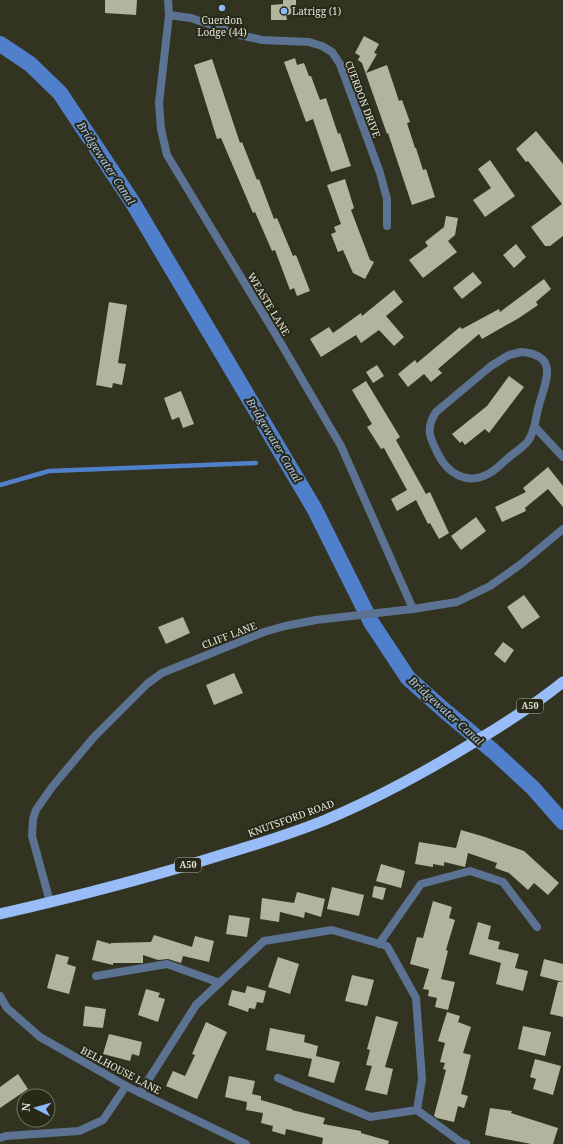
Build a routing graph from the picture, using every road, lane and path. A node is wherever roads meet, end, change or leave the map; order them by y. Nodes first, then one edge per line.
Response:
1 (168, 0) edge
2 (169, 15) junction
3 (387, 226) dead end
4 (535, 427) junction
5 (563, 457) edge
6 (563, 529) edge
7 (413, 609) junction
8 (563, 682) edge
9 (50, 902) junction
10 (0, 914) edge
11 (537, 927) dead end
12 (379, 944) junction
13 (96, 976) dead end
14 (220, 983) junction
15 (0, 996) edge
16 (278, 1078) dead end
17 (126, 1086) junction
18 (140, 1093) junction
19 (417, 1110) junction
20 (0, 1138) edge
21 (246, 1144) edge
22 (466, 1144) edge

1 - 2 street, WEASTE LANE
2 - 3 street, CUERDON DRIVE
2 - 7 street, WEASTE LANE
4 - 4 street
4 - 5 street
6 - 7 street, CLIFF LANE
7 - 9 street, CLIFF LANE
8 - 9 highway, KNUTSFORD ROAD / A50
9 - 10 highway, KNUTSFORD ROAD / A50
11 - 12 street
12 - 14 street
12 - 19 street
13 - 14 street
14 - 18 street
15 - 17 street, BELLHOUSE LANE
16 - 19 street
17 - 18 street, BELLHOUSE LANE
17 - 20 street
18 - 21 street, BELLHOUSE LANE
19 - 22 street

